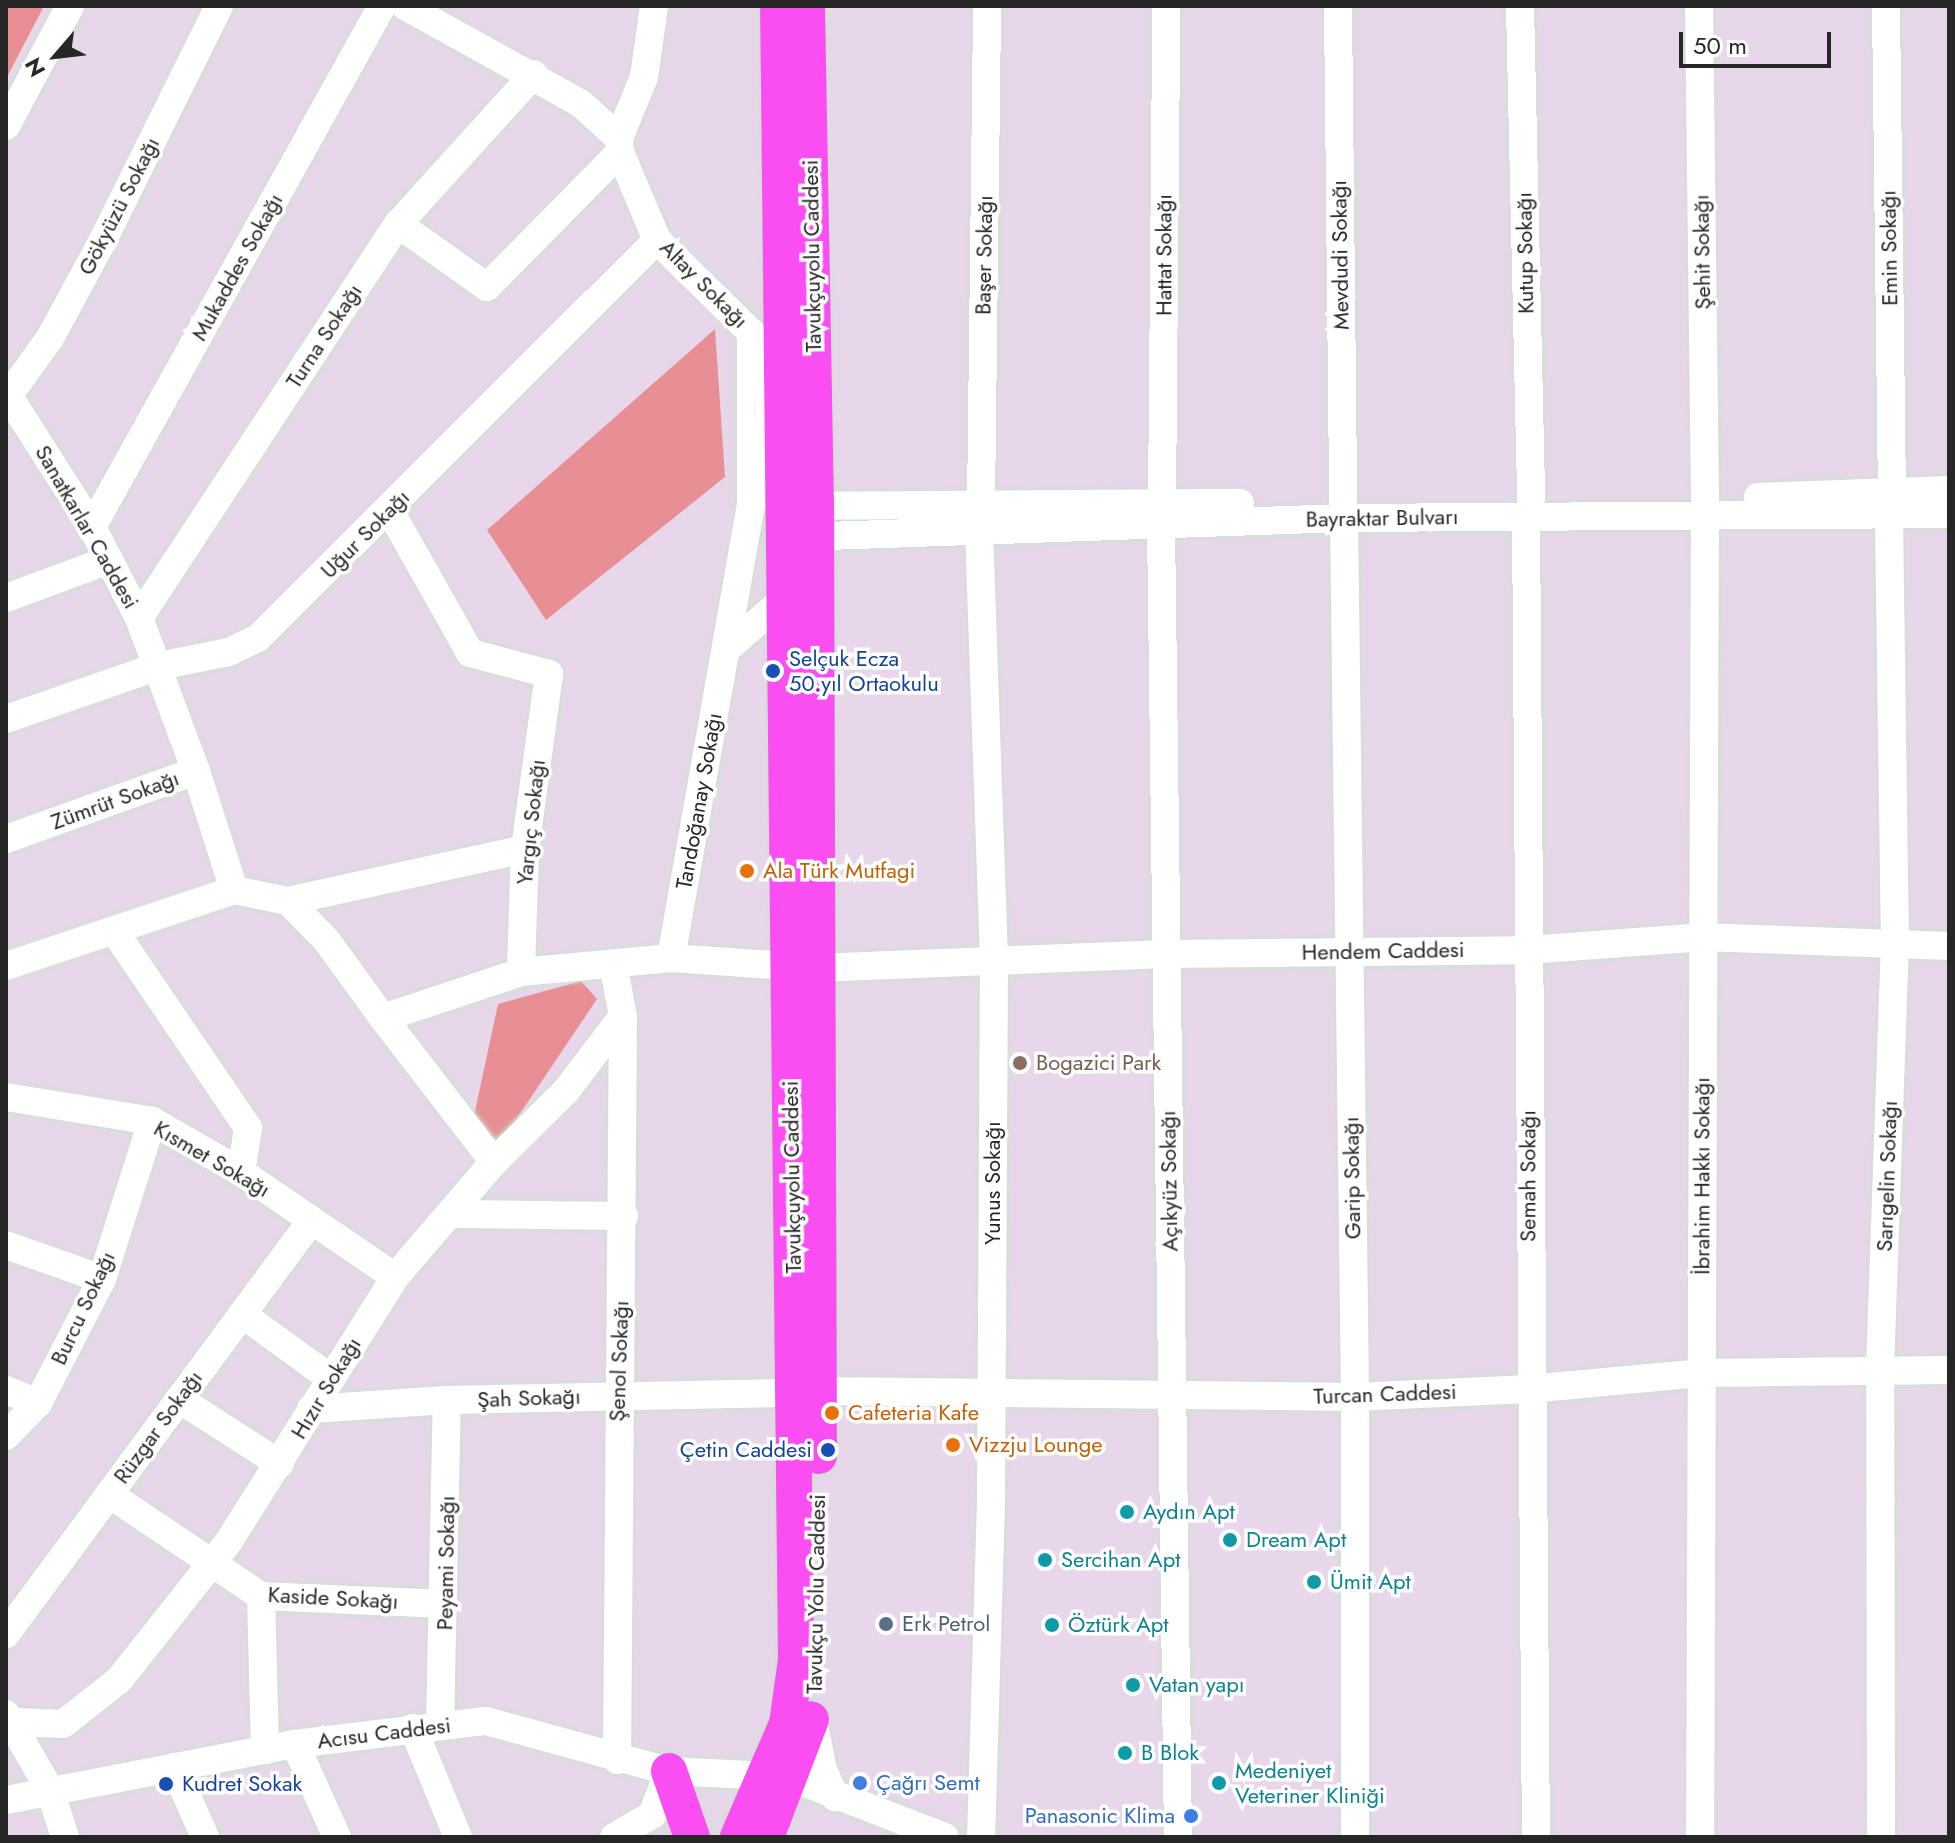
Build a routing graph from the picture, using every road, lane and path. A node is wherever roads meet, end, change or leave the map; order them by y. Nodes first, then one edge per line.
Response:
1 (70, 6) edge
2 (219, 6) edge
3 (382, 6) edge
4 (405, 6) edge
5 (654, 6) edge
6 (778, 6) edge
7 (807, 6) edge
8 (987, 6) edge
9 (1166, 6) edge
10 (1338, 6) edge
11 (1520, 6) edge
12 (1699, 6) edge
13 (1886, 6) edge
14 (534, 74) junction
15 (6, 126) edge
16 (619, 145) junction
17 (398, 224) junction
18 (657, 240) junction
19 (751, 332) junction
20 (786, 369) junction
21 (7, 396) edge
22 (1949, 490) edge
23 (1890, 503) junction
24 (1704, 507) junction
25 (1528, 508) junction
26 (389, 509) junction
27 (1344, 511) junction
28 (1162, 514) junction
29 (1949, 514) edge
30 (980, 517) junction
31 (800, 522) junction
32 (92, 527) junction
33 (109, 560) junction
34 (6, 598) edge
35 (785, 598) junction
36 (139, 618) junction
37 (730, 646) junction
38 (159, 666) junction
39 (6, 719) edge
40 (196, 771) junction
41 (6, 839) edge
42 (525, 849) junction
43 (234, 890) junction
44 (288, 901) junction
45 (115, 932) junction
46 (1702, 937) junction
47 (1949, 946) edge
48 (1895, 948) junction
49 (1527, 950) junction
50 (1348, 952) junction
51 (1166, 954) junction
52 (671, 958) junction
53 (994, 962) junction
54 (613, 964) junction
55 (6, 966) edge
56 (802, 967) junction
57 (521, 972) junction
58 (623, 1016) junction
59 (383, 1018) junction
60 (6, 1097) edge
61 (152, 1121) junction
62 (494, 1162) junction
63 (241, 1172) junction
64 (454, 1214) junction
65 (624, 1216) junction
66 (311, 1221) junction
67 (6, 1245) edge
68 (395, 1277) junction
69 (102, 1279) junction
70 (242, 1314) junction
71 (1880, 1370) junction
72 (1949, 1370) edge
73 (1703, 1373) junction
74 (330, 1378) junction
75 (1529, 1389) junction
76 (6, 1390) edge
77 (808, 1392) junction
78 (617, 1395) junction
79 (992, 1395) junction
80 (1172, 1395) junction
81 (1355, 1397) junction
82 (179, 1399) junction
83 (447, 1400) junction
84 (38, 1403) junction
85 (311, 1409) junction
86 (6, 1436) edge
87 (280, 1464) junction
88 (109, 1494) junction
89 (209, 1562) junction
90 (261, 1596) junction
91 (444, 1604) junction
92 (6, 1634) edge
93 (812, 1715) junction
94 (10, 1718) edge
95 (426, 1726) junction
96 (295, 1744) junction
97 (265, 1750) junction
98 (617, 1760) junction
99 (174, 1767) junction
100 (669, 1771) junction
101 (776, 1775) junction
102 (50, 1790) junction
103 (835, 1797) junction
104 (6, 1800) edge
105 (65, 1837) edge
106 (205, 1837) edge
107 (337, 1837) edge
108 (458, 1837) edge
109 (614, 1837) edge
110 (692, 1837) edge
111 (738, 1837) edge
112 (766, 1837) edge
113 (945, 1837) edge
114 (981, 1837) edge
115 (1178, 1837) edge
116 (1355, 1837) edge
117 (1536, 1837) edge
118 (1700, 1837) edge
119 (1881, 1837) edge

1 - 15 street
2 - 21 street, Gökyüzü Sokağı
3 - 32 street, Mukaddes Sokağı
4 - 14 street
5 - 16 street
6 - 20 main road, Tavukçuyolu Caddesi
7 - 31 main road, Tavukçuyolu Caddesi
8 - 30 street, Başer Sokağı
9 - 28 street, Hattat Sokağı
10 - 27 street, Mevdudi Sokağı
11 - 25 street, Kutup Sokağı
12 - 24 street, Şehit Sokağı
13 - 23 street, Emin Sokağı
14 - 16 street
14 - 17 street, Turna Sokağı
16 - 17 street
16 - 18 street, Altay Sokağı
17 - 36 street, Turna Sokağı
18 - 19 street, Altay Sokağı
18 - 26 street, Uğur Sokağı
19 - 20 street, Altay Sokağı
19 - 37 street, Tandoğanay Sokağı
20 - 31 main road, Tavukçuyolu Caddesi
21 - 32 street, Sanatkarlar Caddesi
22 - 23 street, Bayraktar Bulvarı
23 - 24 street, Bayraktar Bulvarı
23 - 29 street, Bayraktar Bulvarı
23 - 48 street, Sarıgelin Sokağı
24 - 25 street, Bayraktar Bulvarı
24 - 46 street, İbrahim Hakkı Sokağı
25 - 27 street, Bayraktar Bulvarı
25 - 49 street, Semah Sokağı
26 - 38 street, Uğur Sokağı
26 - 42 street, Yargıç Sokağı
27 - 28 street, Bayraktar Bulvarı
27 - 50 street, Garip Sokağı
28 - 30 street, Bayraktar Bulvarı
28 - 51 street, Açıkyüz Sokağı
30 - 31 street, Bayraktar Bulvarı
30 - 53 street, Yunus Sokağı
31 - 35 main road, Tavukçuyolu Caddesi
31 - 56 main road, Tavukçuyolu Caddesi
32 - 33 street, Sanatkarlar Caddesi
33 - 34 street
33 - 36 street, Sanatkarlar Caddesi
35 - 37 street
35 - 56 main road, Tavukçuyolu Caddesi
36 - 38 street, Sanatkarlar Caddesi
37 - 52 street, Tandoğanay Sokağı
38 - 39 street, Uğur Sokağı
38 - 40 street, Sanatkarlar Caddesi
40 - 41 street, Zümrüt Sokağı
40 - 43 street, Zümrüt Sokağı
42 - 44 street
42 - 57 street, Yargıç Sokağı
43 - 44 street
43 - 45 street
44 - 59 street
45 - 55 street
45 - 63 street
46 - 48 street, Hendem Caddesi
46 - 49 street, Hendem Caddesi
46 - 73 street, İbrahim Hakkı Sokağı
47 - 48 street, Hendem Caddesi
48 - 71 street, Sarıgelin Sokağı
49 - 50 street, Hendem Caddesi
49 - 75 street, Semah Sokağı
50 - 51 street, Hendem Caddesi
50 - 81 street, Garip Sokağı
51 - 53 street, Hendem Caddesi
51 - 80 street, Açıkyüz Sokağı
52 - 54 street, Hendem Caddesi
52 - 56 street, Hendem Caddesi
53 - 56 street, Hendem Caddesi
53 - 79 street, Yunus Sokağı
54 - 57 street, Hendem Caddesi
54 - 58 street, Şenol Sokağı
56 - 77 main road, Tavukçuyolu Caddesi
57 - 59 street, Hendem Caddesi
58 - 62 street, Hızır Sokağı
58 - 65 street, Şenol Sokağı
59 - 62 street
60 - 61 street, Kısmet Sokağı
61 - 63 street, Kısmet Sokağı
61 - 69 street, Burcu Sokağı
62 - 64 street, Hızır Sokağı
63 - 66 street, Kısmet Sokağı
64 - 65 street
64 - 68 street, Hızır Sokağı
65 - 78 street, Şenol Sokağı
66 - 68 street, Kısmet Sokağı
66 - 70 street, Rüzgar Sokağı
67 - 69 street
68 - 74 street, Hızır Sokağı
69 - 84 street, Burcu Sokağı
70 - 74 street
70 - 82 street, Rüzgar Sokağı
71 - 72 street, Turcan Caddesi
71 - 73 street, Turcan Caddesi
71 - 119 street, Sarıgelin Sokağı
73 - 75 street, Turcan Caddesi
73 - 118 street, İbrahim Hakkı Sokağı
74 - 85 street, Hızır Sokağı
75 - 81 street, Turcan Caddesi
75 - 117 street, Semah Sokağı
76 - 84 street
77 - 78 street, Şah Sokağı
77 - 79 street, Turcan Caddesi
77 - 93 main road, Tavukçu Yolu Caddesi
77 - 101 main road, Tavukçuyolu Caddesi
78 - 83 street, Şah Sokağı
78 - 98 street, Şenol Sokağı
79 - 80 street, Turcan Caddesi
79 - 114 street, Yunus Sokağı
80 - 81 street, Turcan Caddesi
80 - 115 street, Açıkyüz Sokağı
81 - 116 street, Garip Sokağı
82 - 87 street
82 - 88 street, Rüzgar Sokağı
83 - 85 street, Şah Sokağı
83 - 91 street, Peyami Sokağı
84 - 86 street, Burcu Sokağı
85 - 87 street, Hızır Sokağı
87 - 89 street, Hızır Sokağı
88 - 89 street, Kaside Sokağı
88 - 92 street, Rüzgar Sokağı
89 - 90 street, Kaside Sokağı
89 - 94 street, Hızır Sokağı
90 - 91 street, Kaside Sokağı
90 - 97 street
91 - 95 street, Peyami Sokağı
93 - 101 main road, Tavukçu Yolu Caddesi
93 - 103 street
94 - 102 street
95 - 96 street, Acısu Caddesi
95 - 98 street, Acısu Caddesi
95 - 108 street
96 - 97 street, Acısu Caddesi
96 - 107 street
97 - 99 street, Acısu Caddesi
98 - 100 street, Acısu Caddesi
99 - 102 street, Acısu Caddesi
99 - 106 street
100 - 101 street, Acısu Caddesi
100 - 109 street
100 - 110 main road
101 - 103 street
101 - 111 main road, Tavukçuyolu Caddesi
101 - 112 main road, Tavukçu Yolu Caddesi
102 - 104 street, Acısu Caddesi
102 - 105 street
103 - 113 street

